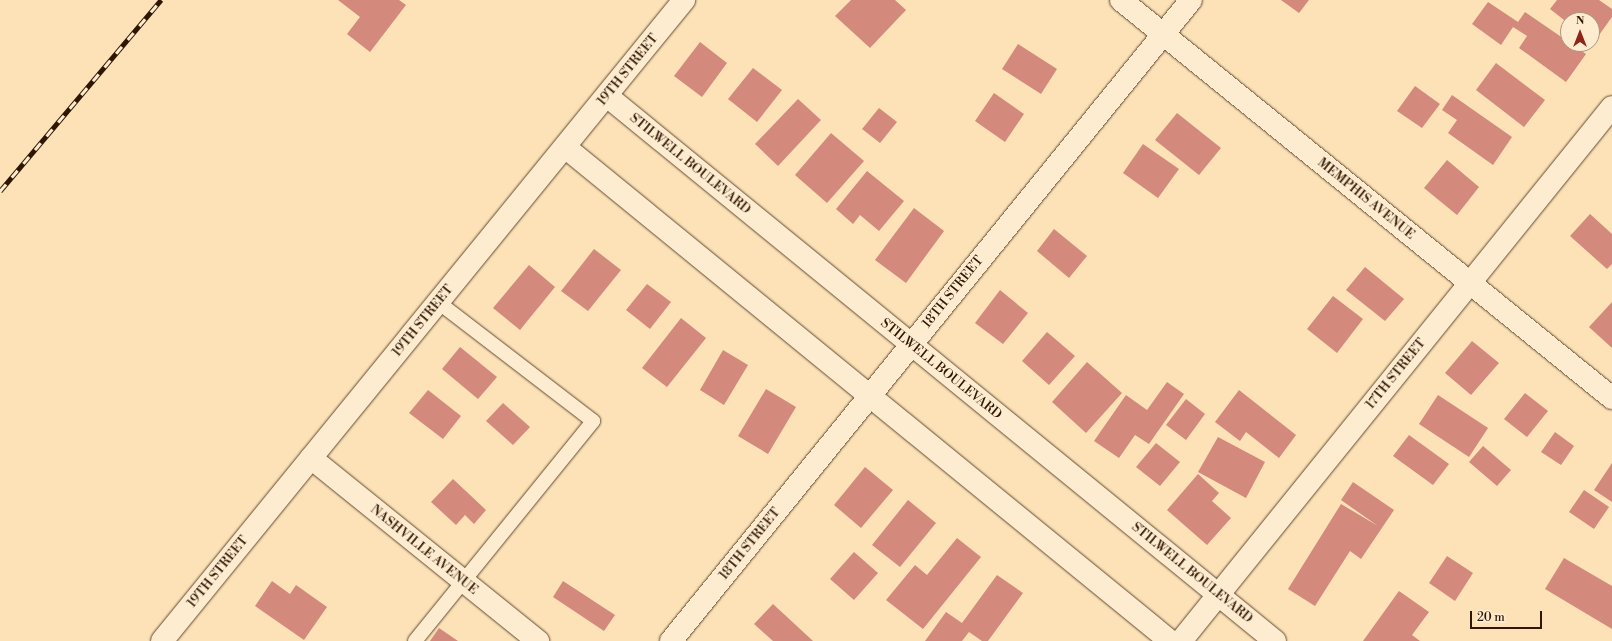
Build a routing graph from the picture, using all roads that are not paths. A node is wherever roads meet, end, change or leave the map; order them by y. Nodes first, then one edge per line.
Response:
1 (684, 0) edge
2 (1121, 0) edge
3 (1191, 0) edge
4 (1163, 34) junction
5 (607, 96) junction
6 (1612, 107) edge
7 (565, 147) junction
8 (1469, 283) junction
9 (438, 302) junction
10 (911, 345) junction
11 (869, 397) junction
12 (1612, 398) edge
13 (311, 458) junction
14 (464, 582) junction
15 (1218, 595) junction
16 (162, 641) edge
17 (415, 641) edge
18 (538, 641) edge
19 (672, 641) edge
20 (1170, 641) edge
21 (1181, 641) edge
22 (1275, 641) edge

1 - 5 street, 19TH STREET
2 - 4 street, MEMPHIS AVENUE
3 - 4 street, 18TH STREET
4 - 8 street, MEMPHIS AVENUE
4 - 10 street, 18TH STREET
5 - 7 street, 19TH STREET
5 - 10 street, STILWELL BOULEVARD
6 - 8 street, 17TH STREET
7 - 9 street, 19TH STREET
7 - 11 street
8 - 12 street, MEMPHIS AVENUE
8 - 15 street, 17TH STREET
9 - 13 street, 19TH STREET
9 - 14 lane
10 - 11 street, 18TH STREET
10 - 15 street, STILWELL BOULEVARD
11 - 19 street, 18TH STREET
11 - 20 street
13 - 14 street, NASHVILLE AVENUE
13 - 16 street, 19TH STREET
14 - 17 lane
14 - 18 street, NASHVILLE AVENUE
15 - 21 street, 17TH STREET
15 - 22 street, STILWELL BOULEVARD

